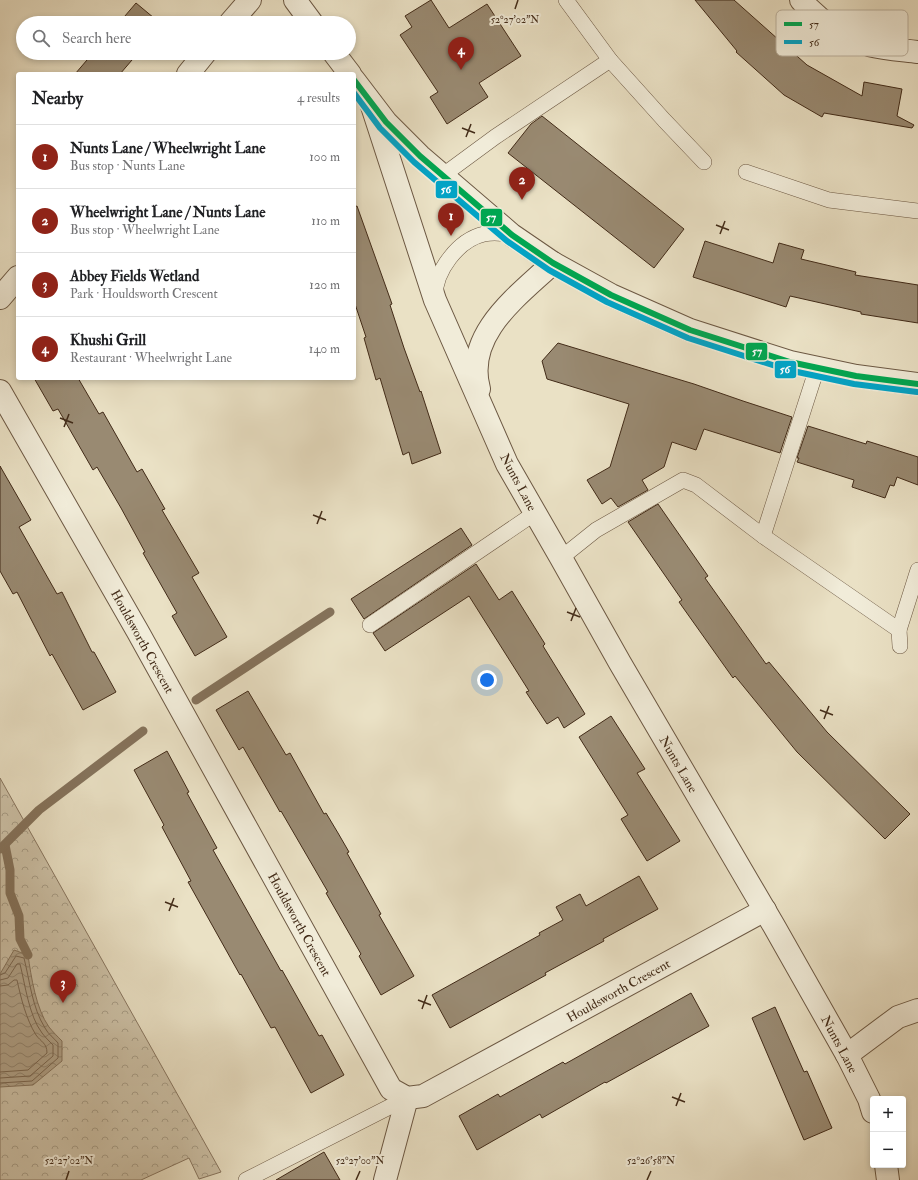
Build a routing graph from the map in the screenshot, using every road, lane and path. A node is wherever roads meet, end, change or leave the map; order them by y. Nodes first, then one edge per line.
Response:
1 (250, 0) edge
2 (295, 0) edge
3 (566, 0) edge
4 (801, 0) edge
5 (810, 10) edge
6 (236, 16) edge
7 (307, 16) edge
8 (908, 51) edge
9 (918, 52) edge
10 (199, 60) edge
11 (339, 60) edge
12 (610, 60) junction
13 (190, 72) edge
14 (348, 72) edge
15 (356, 83) edge
16 (370, 102) junction
17 (704, 162) dead end
18 (746, 172) dead end
19 (442, 176) junction
20 (918, 211) edge
21 (512, 235) junction
22 (552, 262) junction
23 (16, 278) edge
24 (0, 298) edge
25 (435, 300) junction
26 (817, 368) junction
27 (918, 384) edge
28 (0, 391) edge
29 (486, 415) junction
30 (535, 513) junction
31 (763, 536) junction
32 (561, 558) junction
33 (918, 570) edge
34 (370, 625) dead end
35 (899, 630) junction
36 (900, 646) dead end
37 (765, 910) junction
38 (918, 1010) edge
39 (847, 1055) junction
40 (407, 1098) junction
41 (870, 1102) edge
42 (886, 1168) edge
43 (246, 1180) edge
44 (385, 1180) edge
45 (888, 1180) edge

1 - 6 street
2 - 7 street
3 - 12 lane
4 - 5 street
8 - 9 street
10 - 13 street
11 - 14 street
12 - 17 lane
12 - 19 lane
15 - 16 street
16 - 19 street
16 - 25 street, Nunts Lane
18 - 20 lane
19 - 21 street
21 - 22 street
21 - 25 lane
22 - 26 street
22 - 29 street, Nunts Lane
23 - 24 street
25 - 29 street, Nunts Lane
26 - 27 street
26 - 31 lane
28 - 40 street, Houldsworth Crescent
29 - 30 street, Nunts Lane
30 - 32 street, Nunts Lane
30 - 34 lane
31 - 32 lane
31 - 35 lane
32 - 37 street, Nunts Lane
33 - 35 lane
35 - 36 lane
37 - 39 street, Nunts Lane
37 - 40 street, Houldsworth Crescent
38 - 39 street
39 - 41 street, Nunts Lane
40 - 43 lane
40 - 44 street
42 - 45 street

